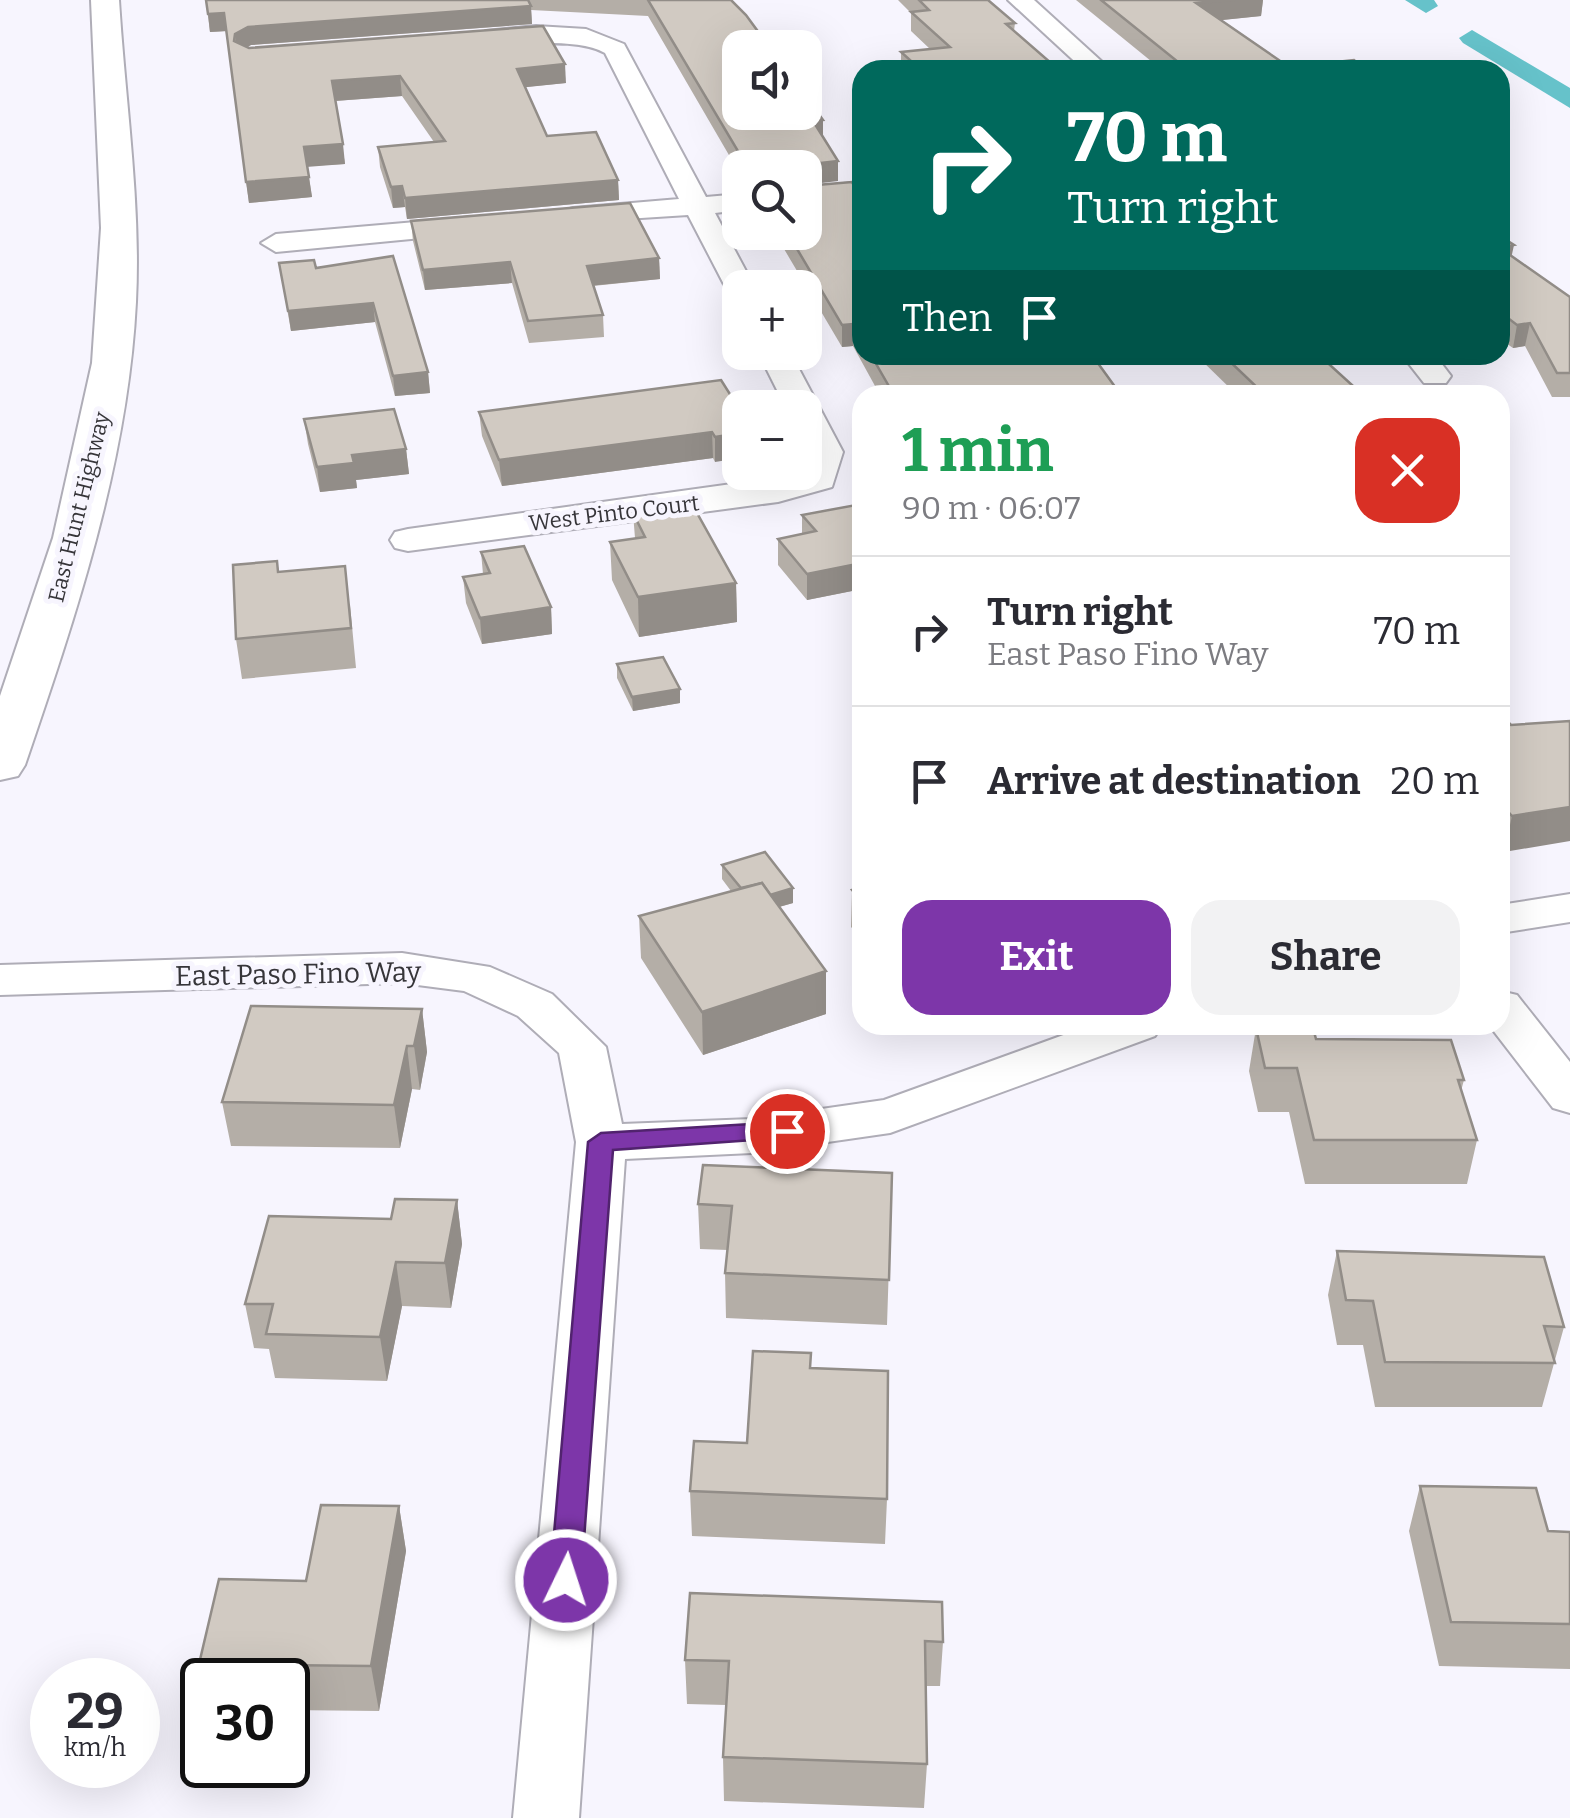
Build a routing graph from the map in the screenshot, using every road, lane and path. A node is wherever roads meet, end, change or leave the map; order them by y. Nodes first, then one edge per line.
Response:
1 (104, 0) edge
2 (1020, 0) edge
3 (457, 40) edge
4 (1088, 60) edge
5 (852, 191) edge
6 (822, 194) edge
7 (722, 204) edge
8 (697, 206) junction
9 (544, 220) edge
10 (506, 223) edge
11 (276, 242) dead end
12 (731, 270) edge
13 (822, 444) edge
14 (822, 471) edge
15 (782, 490) edge
16 (408, 540) dead end
17 (0, 766) edge
18 (1570, 908) edge
19 (1510, 917) edge
20 (0, 980) edge
21 (1510, 1019) edge
22 (1111, 1035) edge
23 (1570, 1096) edge
24 (601, 1142) junction
25 (546, 1818) edge

1 - 17 main road, East Hunt Highway
2 - 4 street
3 - 8 street
5 - 6 street
7 - 8 street
8 - 9 street
8 - 12 street
10 - 11 street
13 - 14 street, West Pinto Court
15 - 16 street, West Pinto Court
18 - 19 street
20 - 24 street, East Paso Fino Way
21 - 23 street
22 - 24 street
24 - 25 street, East Paso Fino Way

